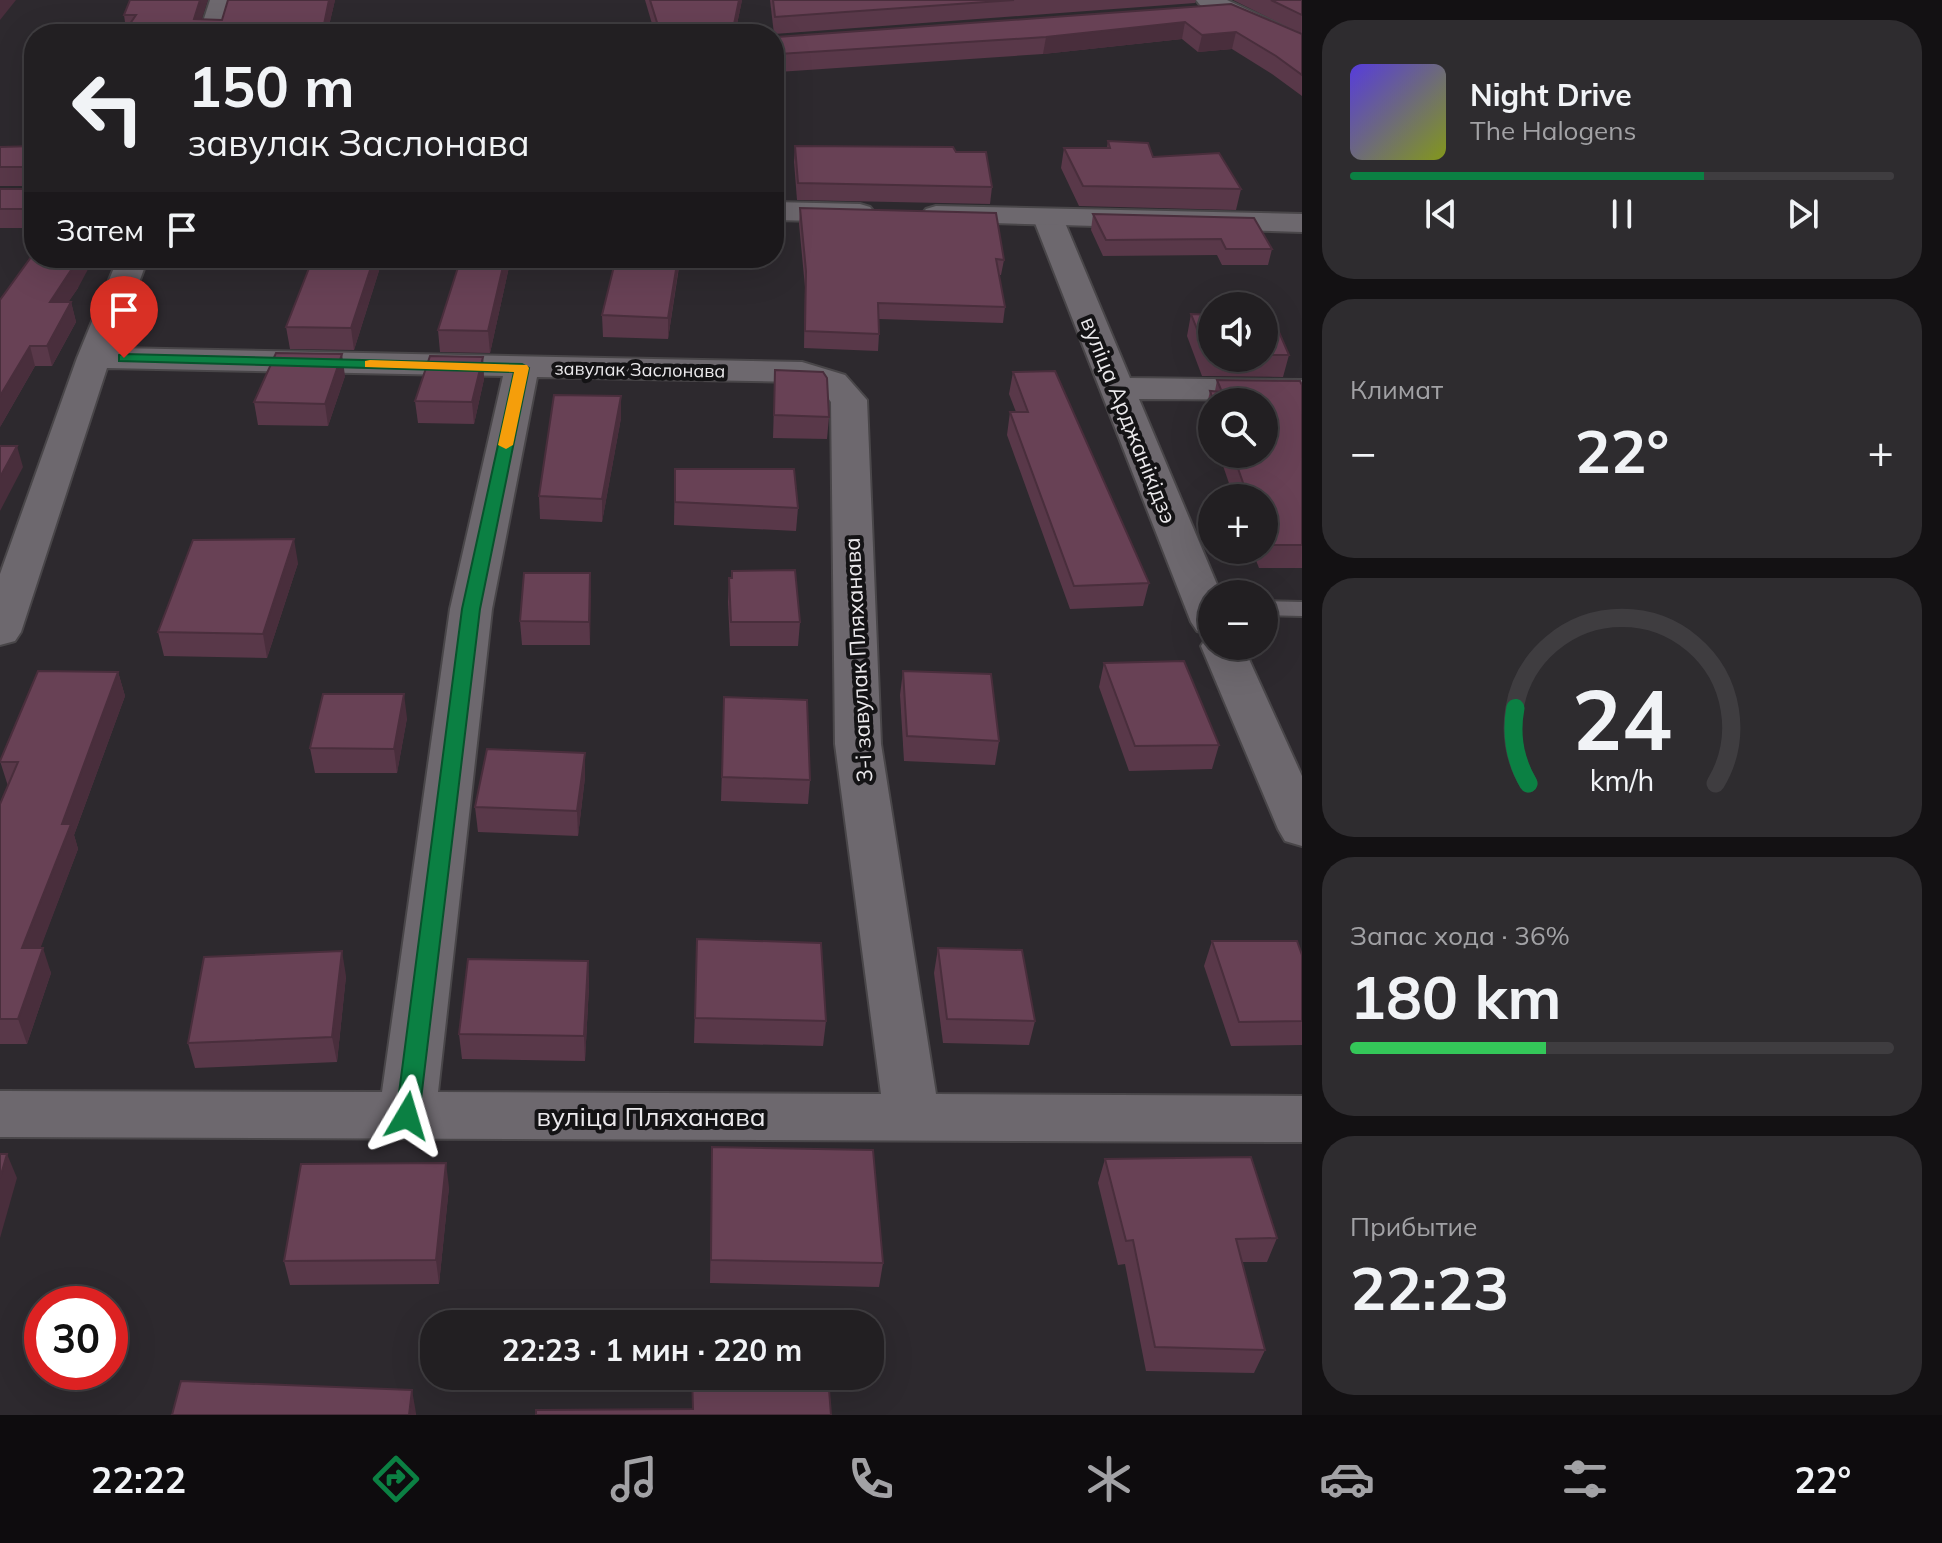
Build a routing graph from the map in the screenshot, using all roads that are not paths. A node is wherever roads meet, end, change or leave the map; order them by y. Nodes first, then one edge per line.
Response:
1 (222, 0) edge
2 (1208, 0) edge
3 (1232, 11) junction
4 (1185, 15) edge
5 (214, 24) edge
6 (1302, 44) edge
7 (784, 211) edge
8 (1048, 218) junction
9 (1302, 223) edge
10 (129, 268) edge
11 (94, 358) junction
12 (522, 368) junction
13 (802, 372) joint
14 (1115, 388) junction
15 (1302, 390) edge
16 (1198, 585) edge
17 (1278, 608) edge
18 (1302, 609) edge
19 (0, 632) edge
20 (1230, 660) edge
21 (1302, 829) edge
22 (0, 1114) edge
23 (407, 1116) junction
24 (912, 1117) junction
25 (1302, 1119) edge

1 - 5 street
2 - 3 street
3 - 4 street
3 - 6 street
7 - 8 street
8 - 9 street
8 - 14 street, вуліца Арджанікідзэ
10 - 11 street
11 - 12 street, завулак Заслонава
11 - 19 street
12 - 13 street, завулак Заслонава
12 - 23 street
13 - 24 street, 3-і завулак Пляханава
14 - 15 street
14 - 16 street, вуліца Арджанікідзэ
17 - 18 lane
20 - 21 street, вуліца Арджанікідзэ
22 - 23 street, вуліца Пляханава
23 - 24 street, вуліца Пляханава
24 - 25 street, вуліца Пляханава

